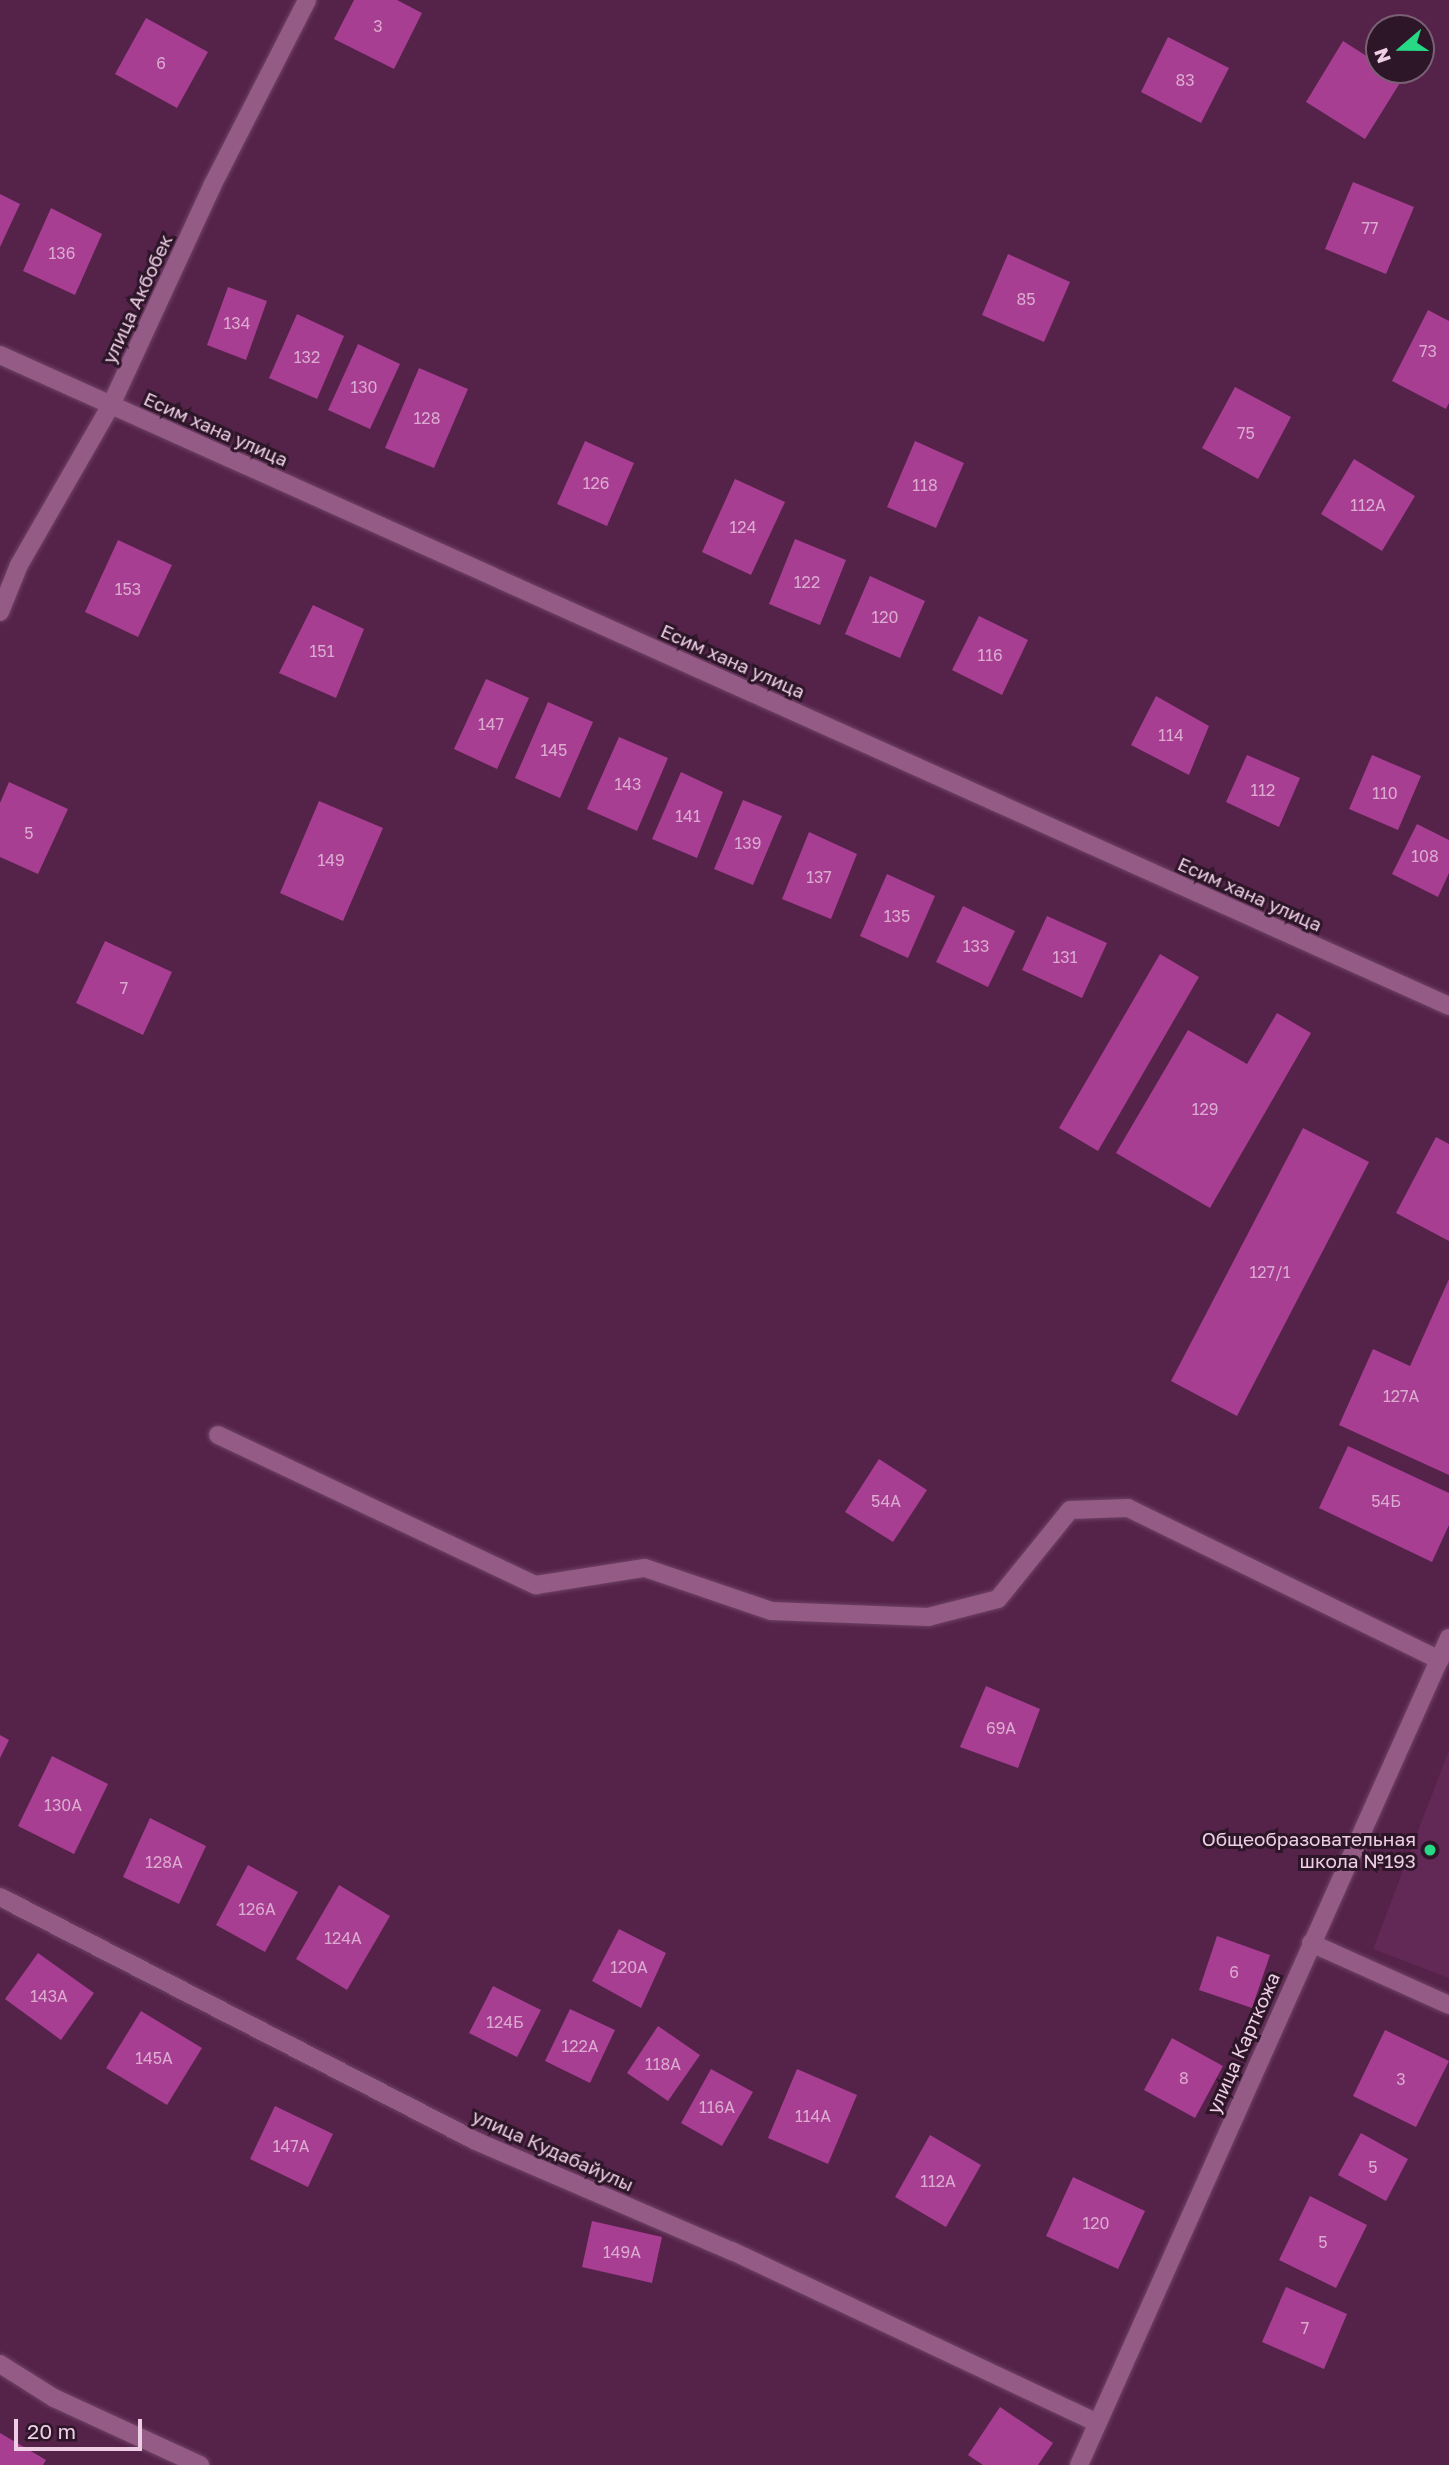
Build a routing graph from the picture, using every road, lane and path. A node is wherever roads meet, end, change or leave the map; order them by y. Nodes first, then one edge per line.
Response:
1 (307, 0) edge
2 (0, 355) edge
3 (111, 405) junction
4 (0, 612) edge
5 (1449, 1006) edge
6 (218, 1436) dead end
7 (1449, 1638) edge
8 (1440, 1660) junction
9 (0, 1897) edge
10 (1311, 1943) junction
11 (1449, 2005) edge
12 (0, 2364) edge
13 (1097, 2423) junction
14 (200, 2465) edge
15 (1079, 2465) edge

1 - 3 street, улица Акбобек
2 - 3 street, Есим хана улица
3 - 4 street, улица Акбобек
3 - 5 street, Есим хана улица
6 - 8 street
7 - 8 street, улица Карткожа
8 - 10 street, улица Карткожа
9 - 13 street, улица Кудабайулы
10 - 11 street
10 - 13 street, улица Карткожа
12 - 14 street
13 - 15 street, улица Карткожа

